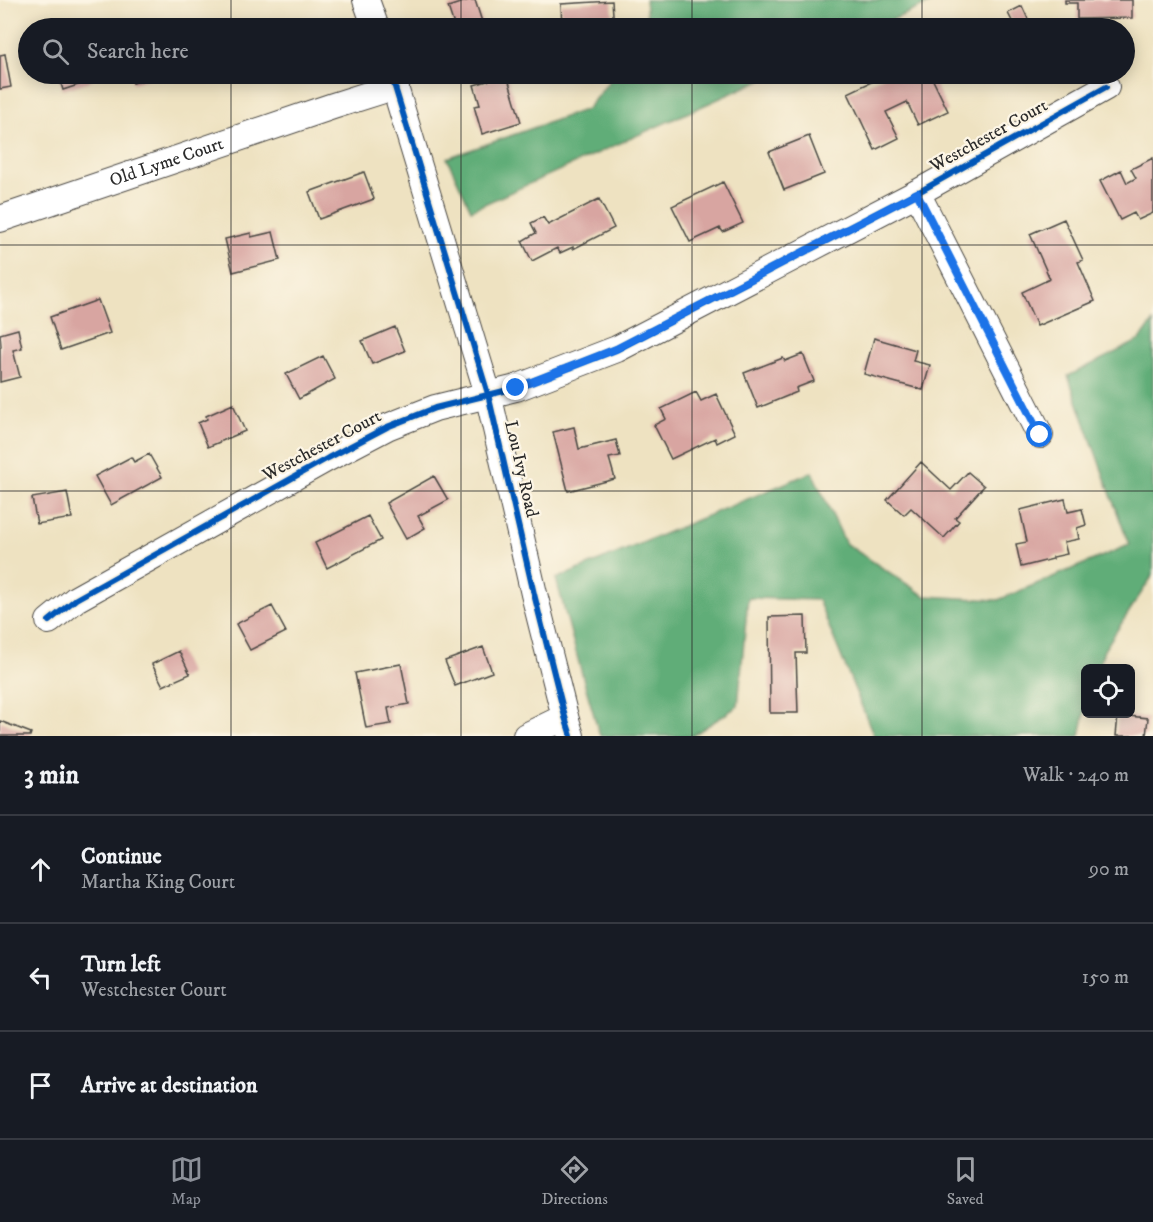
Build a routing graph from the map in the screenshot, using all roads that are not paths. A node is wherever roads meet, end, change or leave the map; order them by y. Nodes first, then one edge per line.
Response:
1 (366, 0) edge
2 (372, 18) edge
3 (385, 84) edge
4 (395, 84) edge
5 (1106, 87) dead end
6 (917, 193) junction
7 (0, 219) edge
8 (488, 394) junction
9 (1040, 435) dead end
10 (49, 621) dead end
11 (568, 727) edge
12 (526, 736) edge

1 - 2 street
3 - 7 street, Old Lyme Court
4 - 8 street, Lou Ivy Road
5 - 6 street, Westchester Court
6 - 8 street, Westchester Court
6 - 9 street
8 - 10 street, Westchester Court
8 - 11 street, Lou Ivy Road
11 - 12 street

